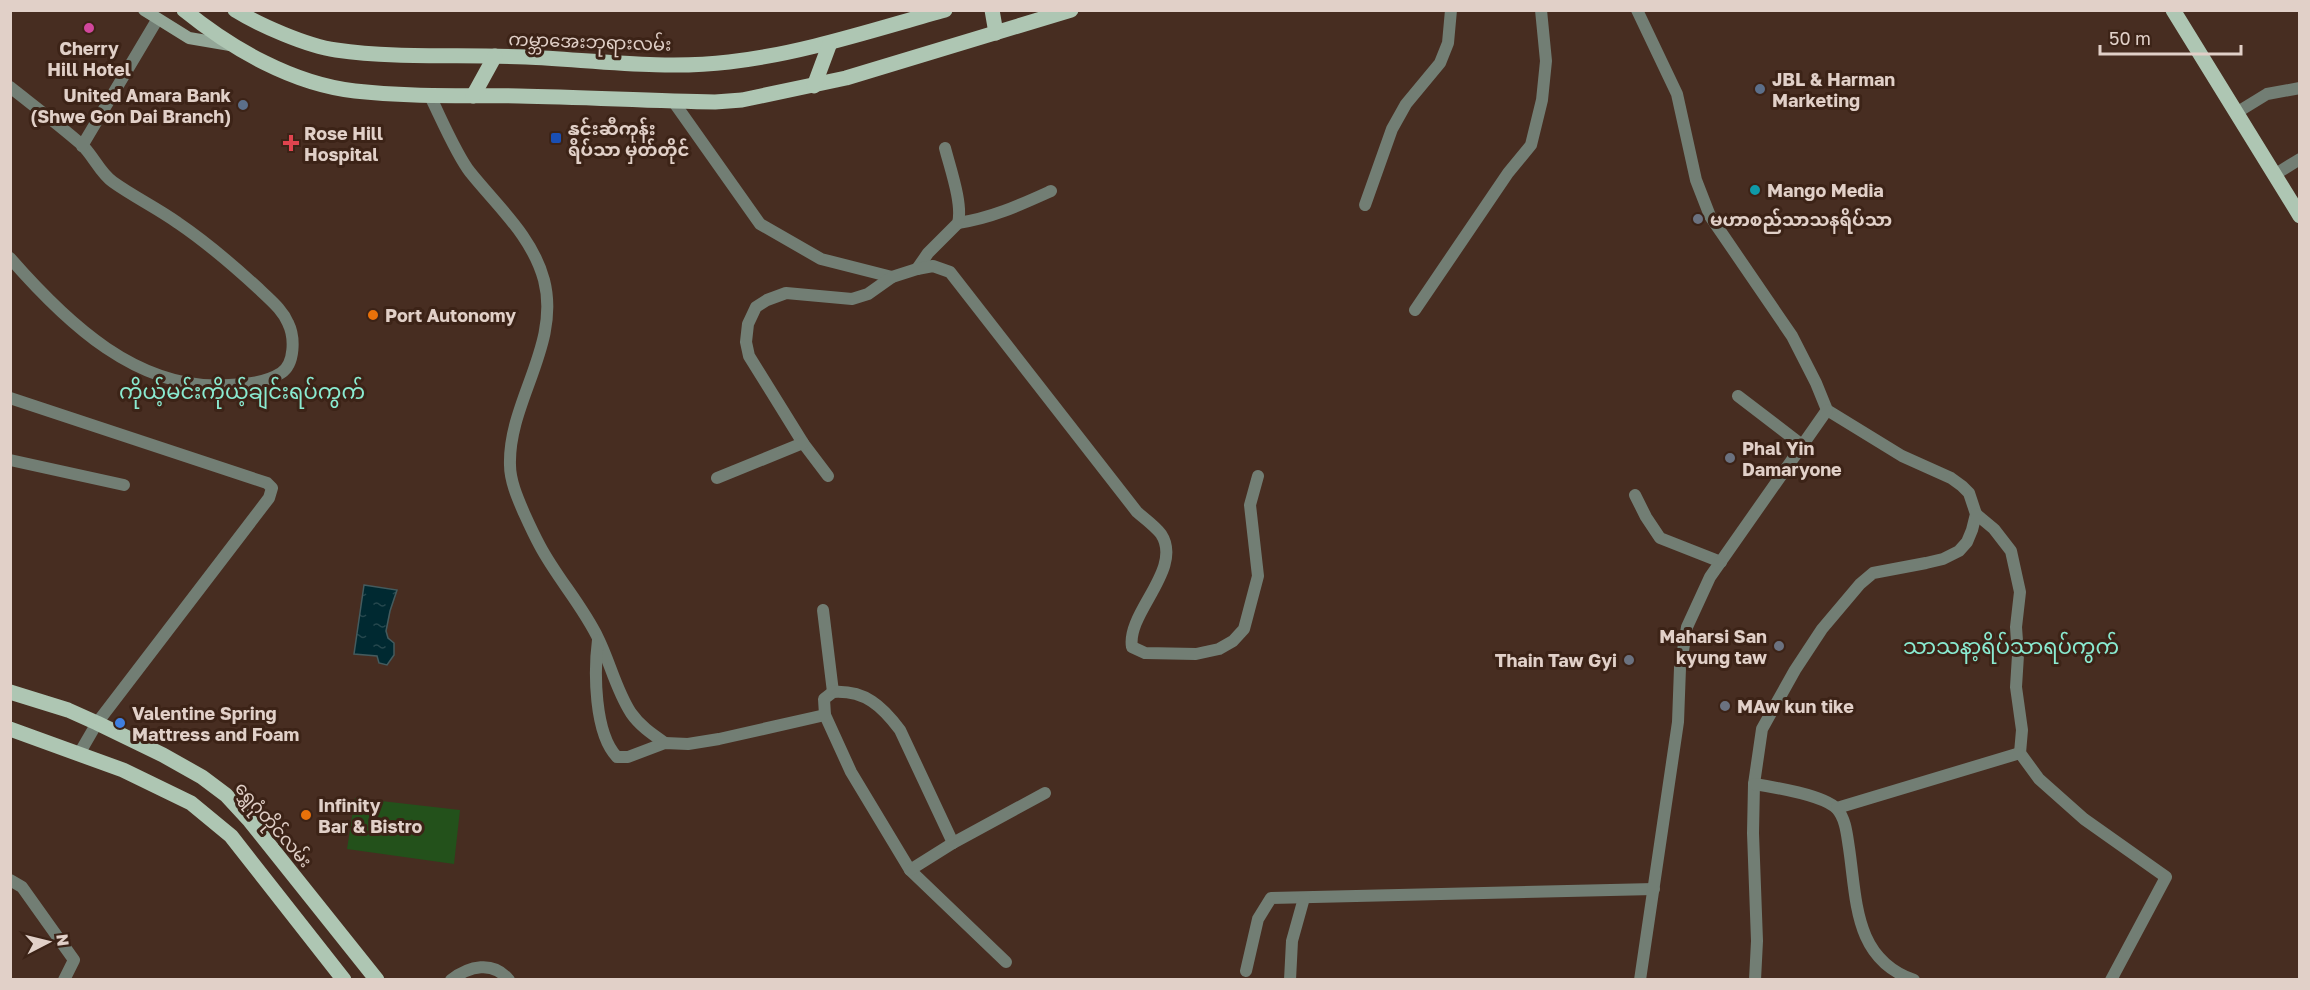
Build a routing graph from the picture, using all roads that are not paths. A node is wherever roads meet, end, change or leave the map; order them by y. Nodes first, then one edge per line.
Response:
1 (144, 10) edge
2 (184, 10) edge
3 (945, 10) edge
4 (992, 10) edge
5 (1071, 10) edge
6 (1451, 10) edge
7 (1541, 10) edge
8 (1637, 10) edge
9 (2173, 10) edge
10 (240, 12) edge
11 (157, 20) junction
12 (996, 33) junction
13 (830, 43) junction
14 (232, 45) junction
15 (495, 56) junction
16 (814, 86) junction
17 (10, 87) edge
18 (2300, 88) edge
19 (430, 96) junction
20 (473, 96) junction
21 (673, 101) junction
22 (2236, 113) junction
23 (82, 146) junction
24 (945, 148) dead end
25 (2300, 159) edge
26 (2274, 175) junction
27 (1051, 191) dead end
28 (1365, 205) dead end
29 (2300, 216) edge
30 (958, 223) junction
31 (10, 258) edge
32 (916, 269) junction
33 (892, 277) junction
34 (1415, 310) dead end
35 (1738, 396) dead end
36 (10, 398) edge
37 (1827, 410) junction
38 (803, 443) junction
39 (1802, 445) junction
40 (10, 460) edge
41 (828, 476) dead end
42 (1258, 476) dead end
43 (717, 478) dead end
44 (124, 485) dead end
45 (1635, 495) dead end
46 (1976, 514) junction
47 (1720, 562) junction
48 (824, 610) dead end
49 (599, 639) junction
50 (10, 692) edge
51 (833, 692) junction
52 (825, 714) junction
53 (97, 723) junction
54 (10, 729) edge
55 (665, 743) junction
56 (2020, 753) junction
57 (79, 754) junction
58 (1754, 784) junction
59 (1045, 793) dead end
60 (1837, 808) junction
61 (953, 843) junction
62 (910, 870) junction
63 (10, 880) edge
64 (1654, 889) junction
65 (1304, 898) junction
66 (1006, 962) dead end
67 (1246, 971) dead end
68 (64, 980) edge
69 (344, 980) edge
70 (377, 980) edge
71 (451, 980) edge
72 (509, 980) edge
73 (1290, 980) edge
74 (1640, 980) edge
75 (1755, 980) edge
76 (1914, 980) edge
77 (2111, 980) edge

1 - 11 main road
2 - 14 main road
3 - 13 main road, ကမ္ဘာအေးဘုရားလမ်း
4 - 12 main road
5 - 12 main road
6 - 28 street
7 - 34 street
8 - 37 street
9 - 22 main road
10 - 15 main road, ကမ္ဘာအေးဘုရားလမ်း
11 - 14 main road
11 - 23 street
12 - 16 main road
13 - 15 main road, ကမ္ဘာအေးဘုရားလမ်း
13 - 16 main road
14 - 19 main road
15 - 20 main road
16 - 21 main road
17 - 23 street
18 - 22 street
19 - 20 main road
19 - 49 street
20 - 21 main road
21 - 33 street
22 - 26 main road
23 - 31 street
24 - 30 street
25 - 26 street
26 - 29 main road
27 - 30 street
30 - 32 street
32 - 33 street
32 - 42 street
33 - 38 street
35 - 39 street
36 - 53 street
37 - 39 street
37 - 46 street
38 - 41 street
38 - 43 street
39 - 47 street
40 - 44 street
45 - 47 street
46 - 56 street
46 - 58 street
47 - 64 street
48 - 51 street
49 - 55 street
49 - 55 street
50 - 53 main road, ရွှေဂုံတိုင်လမ်း
51 - 52 street
51 - 61 street
52 - 55 street
52 - 62 street
53 - 57 street
53 - 70 main road, ရွှေဂုံတိုင်လမ်း
54 - 57 main road
56 - 60 street
56 - 77 street
57 - 69 main road
58 - 60 street
58 - 75 street
59 - 61 street
60 - 76 street
61 - 62 street
62 - 66 street
63 - 68 street
64 - 65 street
64 - 74 street
65 - 67 street
65 - 73 street
71 - 72 street

